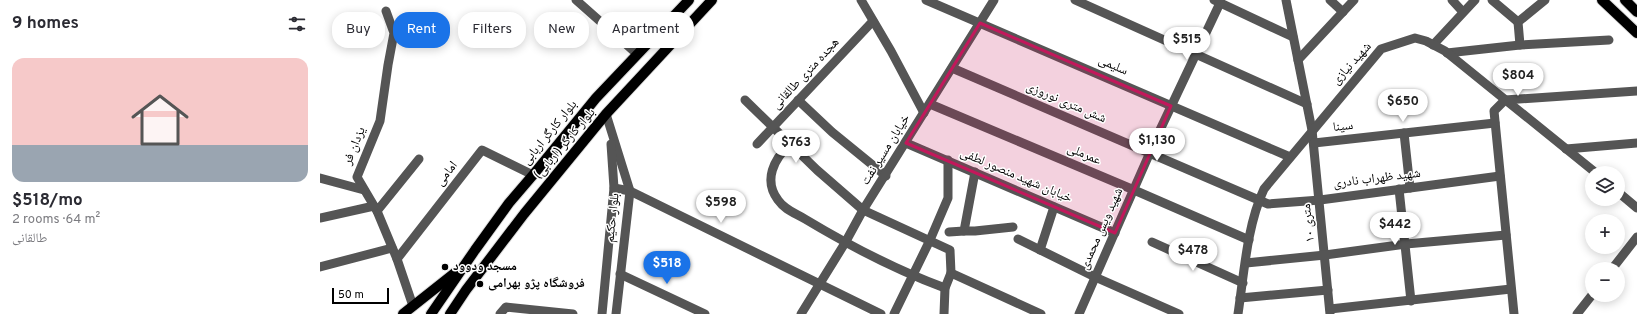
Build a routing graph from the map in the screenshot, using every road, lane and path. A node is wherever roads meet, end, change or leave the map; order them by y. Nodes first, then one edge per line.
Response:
1 (712, 0) edge
2 (861, 0) edge
3 (926, 0) edge
4 (994, 0) edge
5 (1075, 0) edge
6 (1286, 0) edge
7 (1330, 0) edge
8 (1354, 0) edge
9 (1452, 0) edge
10 (1474, 0) edge
11 (1492, 0) edge
12 (1545, 0) edge
13 (1602, 0) edge
14 (1625, 0) edge
15 (579, 1) edge
16 (688, 1) edge
17 (1217, 1) edge
18 (386, 11) dead end
19 (1636, 11) edge
20 (1343, 12) junction
21 (1463, 12) junction
22 (873, 21) junction
23 (1518, 22) junction
24 (980, 23) junction
25 (1634, 31) edge
26 (1294, 37) junction
27 (1637, 38) edge
28 (1609, 40) dead end
29 (1433, 44) junction
30 (1520, 45) junction
31 (1196, 53) junction
32 (1447, 53) junction
33 (637, 54) junction
34 (1298, 60) junction
35 (952, 68) junction
36 (1637, 91) edge
37 (745, 100) dead end
38 (798, 100) junction
39 (1505, 100) junction
40 (930, 104) junction
41 (1307, 104) junction
42 (1171, 106) junction
43 (924, 113) junction
44 (606, 114) junction
45 (1495, 123) junction
46 (610, 128) junction
47 (773, 128) junction
48 (1312, 130) junction
49 (1404, 133) junction
50 (906, 142) junction
51 (1314, 143) junction
52 (1637, 143) edge
53 (757, 144) dead end
54 (790, 144) junction
55 (1566, 149) junction
56 (1150, 154) junction
57 (1290, 156) junction
58 (419, 159) dead end
59 (948, 160) junction
60 (1587, 166) edge
61 (975, 172) junction
62 (533, 175) junction
63 (886, 176) junction
64 (1500, 176) junction
65 (320, 178) edge
66 (614, 188) junction
67 (1410, 188) junction
68 (1399, 189) junction
69 (364, 190) junction
70 (1134, 190) junction
71 (630, 191) junction
72 (1625, 198) edge
73 (1320, 200) junction
74 (1258, 201) junction
75 (510, 203) junction
76 (1054, 206) junction
77 (1637, 208) edge
78 (375, 209) junction
79 (863, 210) junction
80 (524, 214) junction
81 (320, 218) edge
82 (1013, 227) dead end
83 (964, 231) junction
84 (949, 232) dead end
85 (1115, 233) junction
86 (1506, 235) junction
87 (1637, 237) edge
88 (1018, 239) dead end
89 (930, 240) junction
90 (1249, 240) junction
91 (1152, 242) dead end
92 (845, 243) junction
93 (1406, 244) junction
94 (392, 248) junction
95 (1040, 250) junction
96 (1325, 255) junction
97 (397, 259) junction
98 (1617, 262) edge
99 (1246, 263) junction
100 (464, 266) junction
101 (320, 267) edge
102 (951, 273) junction
103 (620, 274) junction
104 (913, 276) junction
105 (1096, 277) junction
106 (1242, 283) junction
107 (820, 284) junction
108 (945, 288) junction
109 (1511, 289) junction
110 (1328, 290) junction
111 (1240, 298) junction
112 (1411, 301) junction
113 (1586, 302) edge
114 (413, 306) junction
115 (1374, 309) edge
116 (1330, 312) edge
117 (429, 313) edge
118 (403, 314) edge
119 (451, 314) edge
120 (500, 314) edge
121 (573, 314) edge
122 (602, 314) edge
123 (616, 314) edge
124 (705, 314) edge
125 (801, 314) edge
126 (881, 314) edge
127 (894, 314) edge
128 (944, 314) edge
129 (1041, 314) edge
130 (1079, 314) edge
131 (1179, 314) edge
132 (1238, 314) edge
133 (1514, 314) edge
134 (1577, 314) edge

1 - 44 main road, بلوار کارگر (اربابی)
2 - 22 street
3 - 24 street, سلیمی
4 - 24 street, خیابان مسیر نفت
5 - 31 street
6 - 26 street, ۱۰ متری
7 - 20 street
8 - 20 street
9 - 21 street
10 - 21 street
11 - 23 street
12 - 23 street
13 - 25 main road
14 - 19 main road
15 - 33 street
16 - 33 main road, بلوار کارگر اربابی
17 - 26 street
17 - 31 street, شهید ویس محمدی
18 - 69 street, یزدان فر
20 - 34 street
21 - 29 street
22 - 38 street, هجده متری طالقانی
22 - 43 street
23 - 30 street
24 - 35 street, خیابان مسیر نفت
24 - 42 street, سلیمی
25 - 27 main road
26 - 34 street, ۱۰ متری
28 - 30 street
29 - 32 street, شهید نیازی
29 - 48 street, شهید نیازی
30 - 32 street
31 - 41 street
31 - 42 street, شهید ویس محمدی
32 - 39 street, شهید نیازی
33 - 62 main road, بلوار کارگر اربابی
34 - 41 street, ۱۰ متری
35 - 40 street, خیابان مسیر نفت
35 - 56 street, شش متری نوروزی
36 - 39 street
37 - 47 street
38 - 47 street, هجده متری طالقانی
38 - 63 street
39 - 45 street
39 - 55 street, شهید نیازی
40 - 43 street, خیابان مسیر نفت
40 - 70 street, عمرملی
41 - 48 street, ۱۰ متری
42 - 56 street, شهید ویس محمدی
42 - 57 street, سلیمی
43 - 50 street, خیابان مسیر نفت
44 - 46 street, بلوار حکیم
44 - 80 main road, بلوار کارگر (اربابی)
45 - 49 street, سینا
45 - 64 street
46 - 66 street, بلوار حکیم
46 - 71 street, بلوار حکیم
47 - 53 street, هجده متری طالقانی
47 - 54 street
48 - 51 street, ۱۰ متری
48 - 57 street, شهید نیازی
49 - 51 street, سینا
49 - 67 street
50 - 59 street, خیابان شهید منصور لطفی
50 - 63 street, خیابان مسیر نفت
51 - 73 street, ۱۰ متری
52 - 55 street
54 - 79 street
54 - 92 street
55 - 60 street, شهید نیازی
56 - 70 street, شهید ویس محمدی
56 - 74 street, شش متری نوروزی
57 - 74 street, شهید نیازی
58 - 78 street
59 - 61 street, خیابان شهید منصور لطفی
59 - 89 street
61 - 76 street, خیابان شهید منصور لطفی
61 - 83 street
62 - 75 main road, بلوار کارگر اربابی
62 - 97 street, امامی
63 - 79 street, خیابان مسیر نفت
64 - 67 street, شهید ظهراب نادری
64 - 86 street
65 - 69 street
66 - 71 street
66 - 122 street, بلوار حکیم
67 - 68 street, شهید ظهراب نادری
68 - 73 street, شهید ظهراب نادری
68 - 93 street
69 - 78 street, یزدان فر
70 - 85 street, شهید ویس محمدی
70 - 90 street, عمرملی
71 - 103 street, بلوار حکیم
71 - 107 street
72 - 77 street
73 - 74 street, شهید ظهراب نادری
73 - 96 street, ۱۰ متری
74 - 90 street, شهید نیازی
75 - 80 main road
75 - 100 main road, بلوار کارگر اربابی
76 - 85 street, خیابان شهید منصور لطفی
76 - 95 street
78 - 81 street
78 - 94 street, یزدان فر
79 - 89 street
79 - 92 street, خیابان مسیر نفت
80 - 119 main road, بلوار کارگر (اربابی)
82 - 83 street
83 - 84 street
85 - 105 street, شهید ویس محمدی
86 - 93 street
86 - 109 street
87 - 98 street
88 - 95 street
89 - 102 street
89 - 104 street
90 - 99 street, شهید نیازی
91 - 106 street
92 - 104 street
92 - 107 street, خیابان مسیر نفت
93 - 96 street
93 - 112 street
94 - 97 street, یزدان فر
94 - 101 street
95 - 105 street
96 - 99 street
96 - 110 street, ۱۰ متری
97 - 114 street, یزدان فر
99 - 106 street, شهید نیازی
100 - 114 main road
100 - 117 main road, بلوار کارگر اربابی
102 - 108 street
102 - 129 street
103 - 123 street, بلوار حکیم
103 - 124 street
104 - 108 street
104 - 127 street
105 - 130 street, شهید ویس محمدی
105 - 131 street
106 - 111 street, شهید نیازی
107 - 125 street, خیابان مسیر نفت
107 - 126 street
108 - 128 street
109 - 112 street
109 - 133 street
110 - 111 street
110 - 116 street, ۱۰ متری
111 - 132 street, شهید نیازی
112 - 115 street
113 - 134 street
114 - 118 main road
115 - 116 street
117 - 119 main road
120 - 121 street

